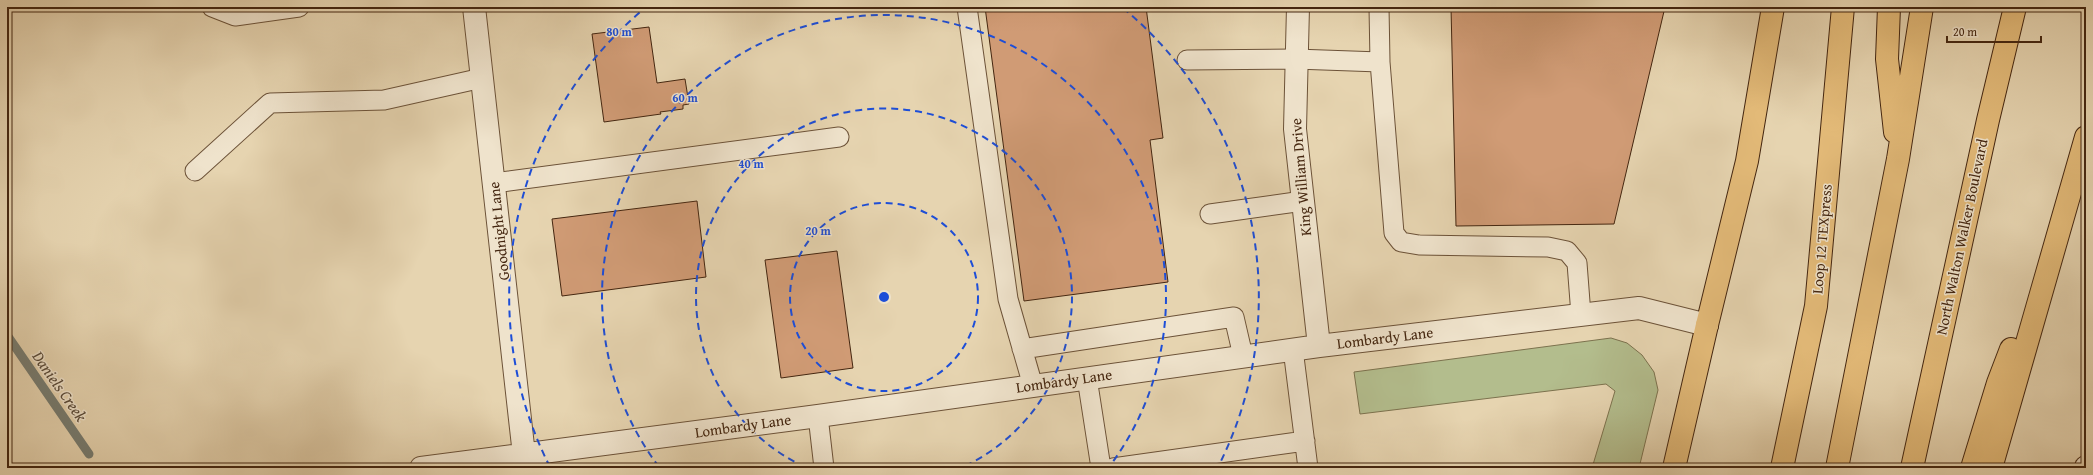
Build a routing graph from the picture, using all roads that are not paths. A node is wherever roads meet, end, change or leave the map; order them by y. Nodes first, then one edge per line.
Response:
1 (212, 7) edge
2 (299, 7) edge
3 (474, 7) edge
4 (967, 7) edge
5 (1298, 7) edge
6 (1379, 7) edge
7 (1772, 7) edge
8 (1844, 7) edge
9 (1889, 7) edge
10 (1922, 7) edge
11 (2015, 7) edge
12 (1295, 59) junction
13 (1187, 60) dead end
14 (1380, 62) junction
15 (482, 78) junction
16 (839, 137) dead end
17 (2086, 137) edge
18 (1898, 159) junction
19 (195, 171) dead end
20 (494, 183) junction
21 (1303, 201) junction
22 (2066, 202) junction
23 (1210, 214) dead end
24 (1580, 315) junction
25 (1707, 325) junction
26 (1319, 346) junction
27 (1022, 349) junction
28 (1294, 349) junction
29 (1243, 356) junction
30 (1087, 378) junction
31 (1032, 386) junction
32 (818, 416) junction
33 (1305, 441) junction
34 (524, 455) junction
35 (421, 468) edge
36 (824, 468) edge
37 (1101, 468) edge
38 (1113, 468) edge
39 (1308, 468) edge
40 (1674, 468) edge
41 (1782, 468) edge
42 (1837, 468) edge
43 (1912, 468) edge
44 (1972, 468) edge
45 (1991, 468) edge

1 - 2 lane
3 - 15 street, Goodnight Lane
4 - 27 lane
5 - 12 street, King William Drive
6 - 14 lane
7 - 25 main road
8 - 41 main road, Loop 12 TEXpress
9 - 18 main road
10 - 18 main road
11 - 43 main road, North Walton Walker Boulevard
12 - 13 lane
12 - 14 lane
12 - 21 street, King William Drive
14 - 24 lane
15 - 19 lane
15 - 20 street, Goodnight Lane
16 - 20 lane
17 - 22 main road
18 - 42 main road
20 - 34 street, Goodnight Lane
21 - 23 lane
21 - 26 street, King William Drive
22 - 44 main road
22 - 45 main road
24 - 25 street, Lombardy Lane
24 - 26 street, Lombardy Lane
25 - 40 main road
26 - 28 street, Lombardy Lane
27 - 29 lane
27 - 31 lane
28 - 29 street, Lombardy Lane
28 - 33 lane
29 - 30 street, Lombardy Lane
30 - 31 street, Lombardy Lane
30 - 37 lane
31 - 32 street, Lombardy Lane
32 - 34 street, Lombardy Lane
32 - 36 lane
33 - 38 lane
33 - 39 lane
34 - 35 street, Lombardy Lane

